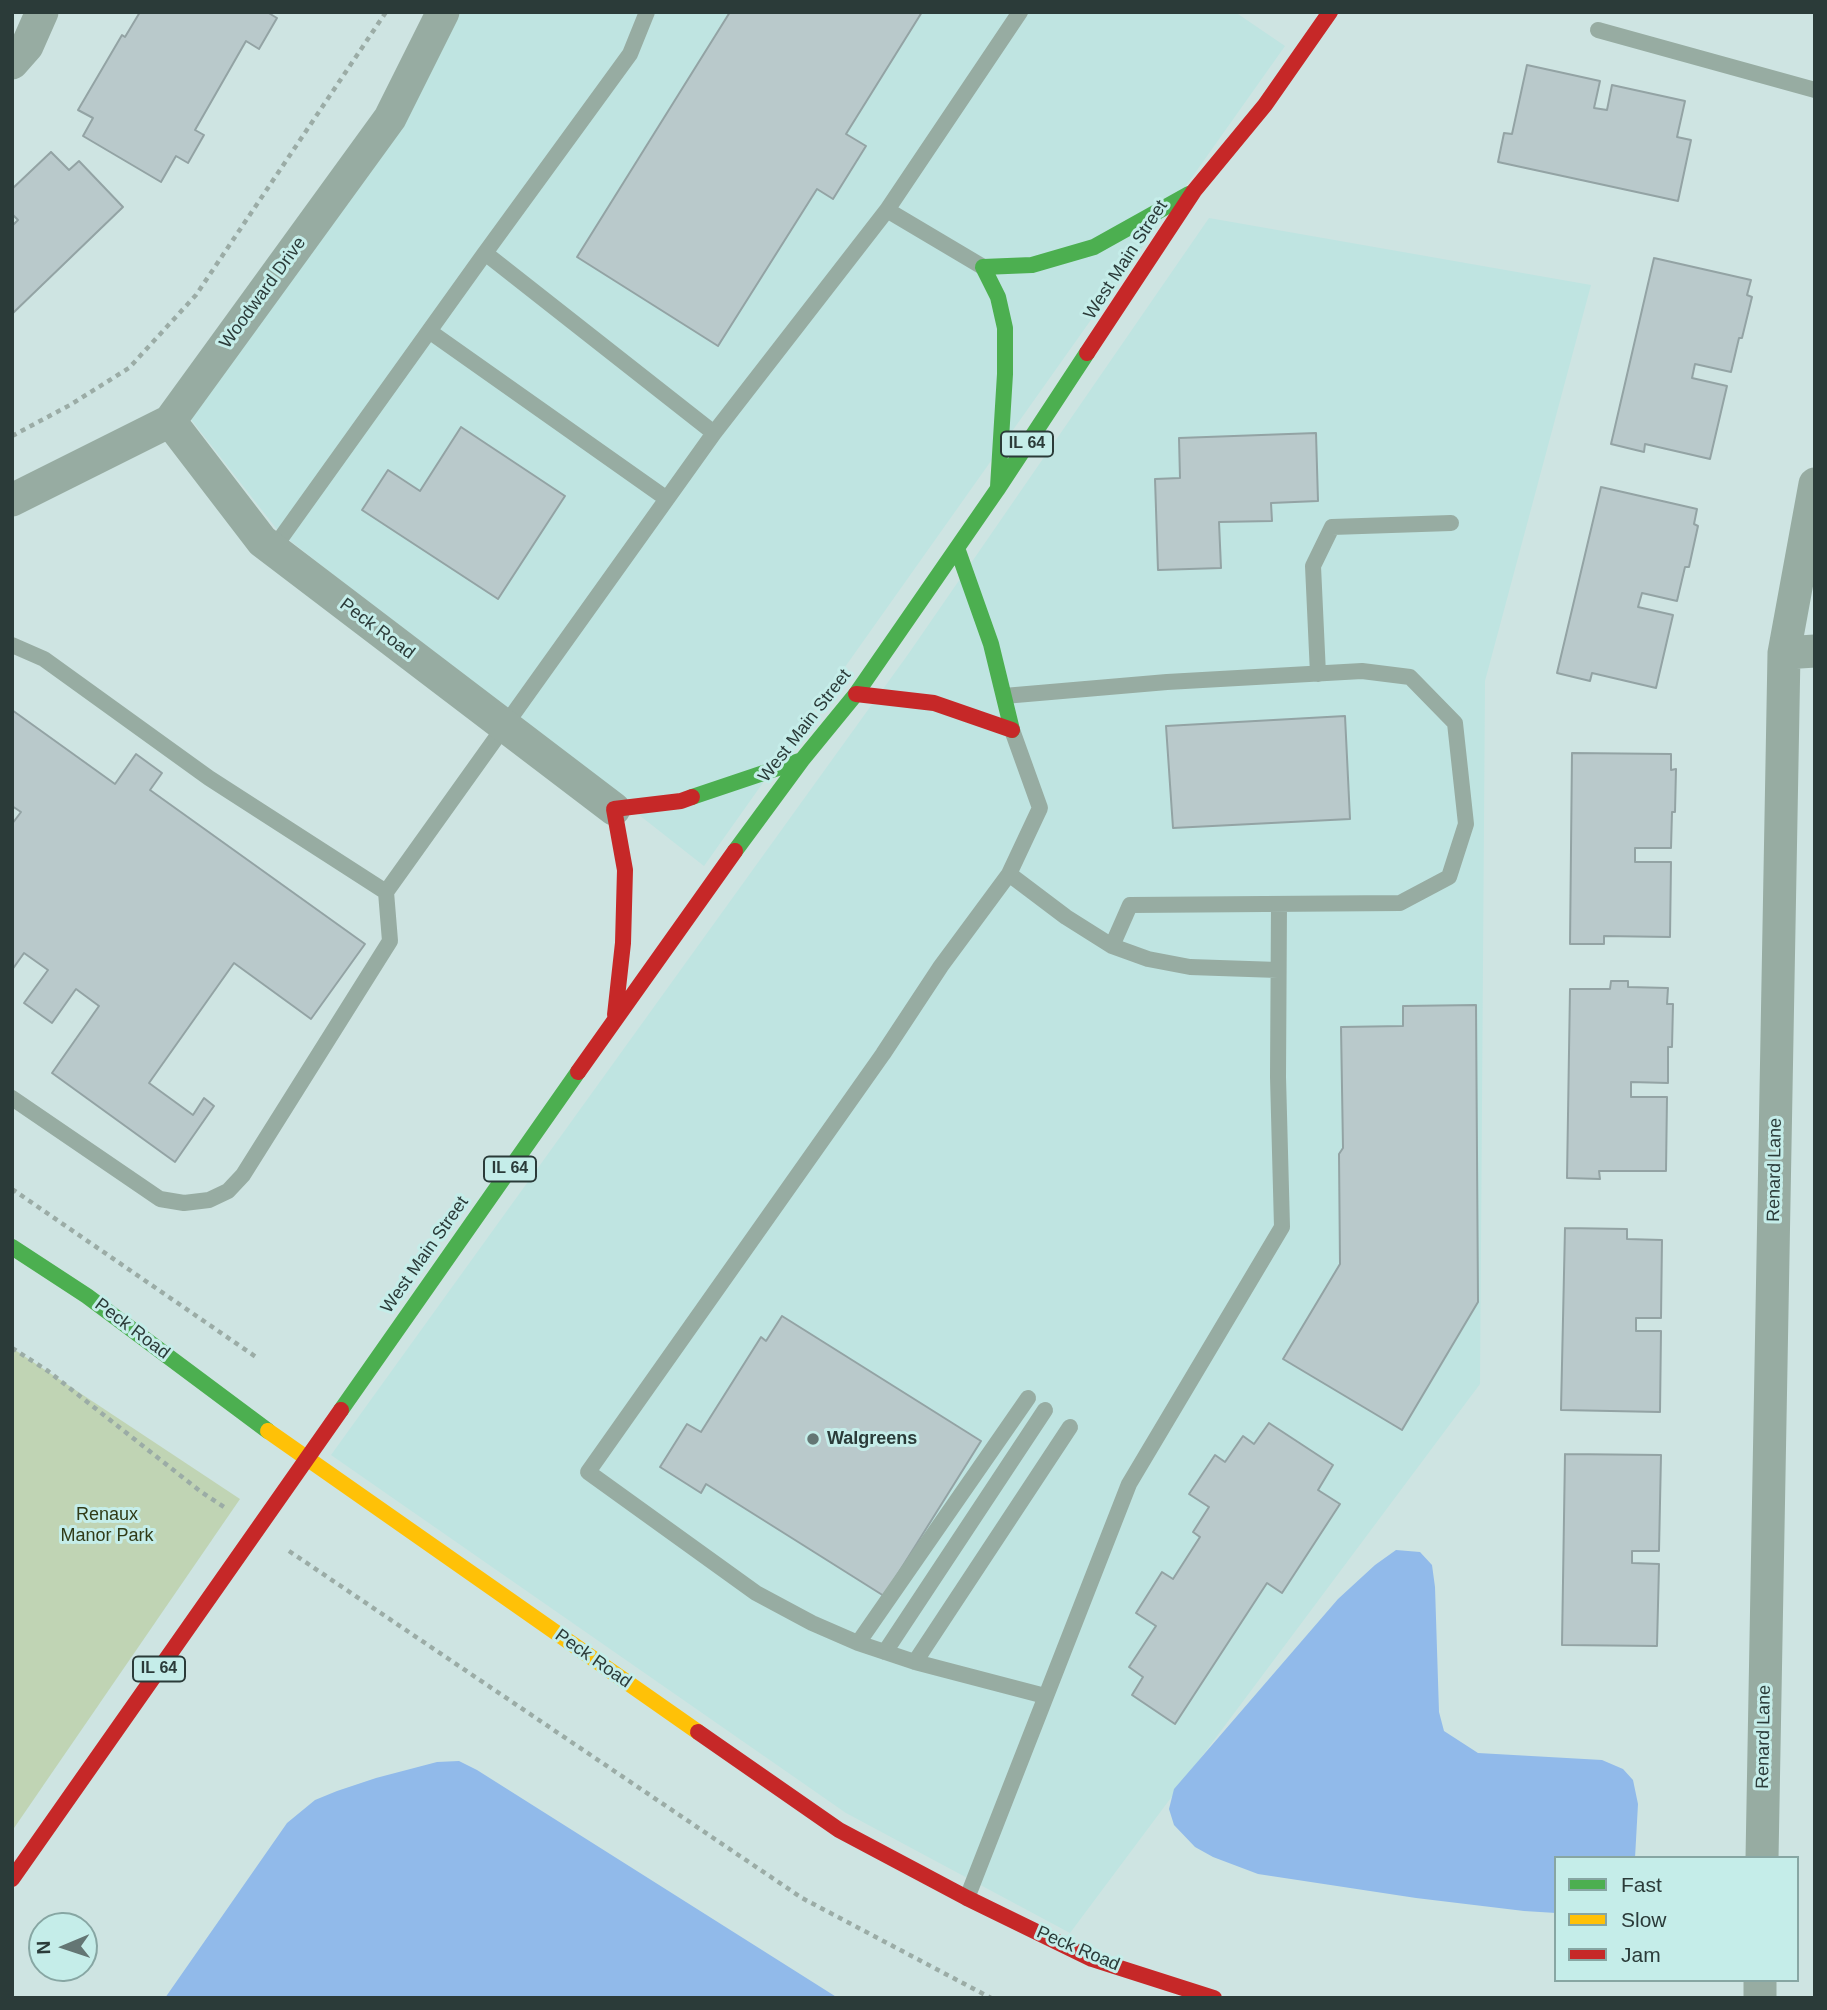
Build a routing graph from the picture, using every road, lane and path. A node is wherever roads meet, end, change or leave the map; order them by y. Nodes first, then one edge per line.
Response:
1 (42, 12) edge
2 (386, 12) edge
3 (443, 12) edge
4 (647, 12) edge
5 (1020, 12) edge
6 (1330, 12) edge
7 (1598, 30) dead end
8 (12, 63) edge
9 (1815, 90) edge
10 (1194, 191) junction
11 (887, 210) junction
12 (485, 253) junction
13 (982, 267) junction
14 (429, 331) junction
15 (170, 421) junction
16 (714, 433) junction
17 (12, 436) edge
18 (1815, 484) edge
19 (997, 490) junction
20 (667, 499) junction
21 (12, 500) edge
22 (1451, 523) dead end
23 (957, 548) junction
24 (273, 549) junction
25 (12, 645) edge
26 (1799, 652) edge
27 (1318, 674) junction
28 (856, 694) junction
29 (1004, 696) junction
30 (505, 727) junction
31 (1012, 730) junction
32 (802, 760) junction
33 (614, 809) junction
34 (1009, 874) junction
35 (386, 892) junction
36 (1279, 904) junction
37 (1112, 946) junction
38 (1278, 970) junction
39 (614, 1020) junction
40 (12, 1098) edge
41 (12, 1189) edge
42 (12, 1247) edge
43 (12, 1348) edge
44 (256, 1357) dead end
45 (1028, 1398) dead end
46 (1045, 1410) dead end
47 (1070, 1427) dead end
48 (305, 1459) junction
49 (200, 1491) dead end
50 (306, 1563) dead end
51 (858, 1643) junction
52 (885, 1652) junction
53 (915, 1662) junction
54 (1045, 1696) junction
55 (1762, 1856) edge
56 (12, 1879) edge
57 (967, 1898) junction
58 (990, 1998) edge
59 (1214, 1998) edge

1 - 8 street
2 - 17 path
3 - 15 street, Woodward Drive
4 - 12 lane
5 - 11 lane
6 - 10 main road, West Main Street / IL 64
7 - 9 lane
10 - 13 main road
10 - 19 main road, West Main Street / IL 64
11 - 13 lane
11 - 16 lane
12 - 14 lane
12 - 16 lane
13 - 19 main road
14 - 20 lane
14 - 24 lane
15 - 21 street, Woodward Drive
15 - 24 street, Peck Road
16 - 20 lane
18 - 26 street, Renard Lane
19 - 23 main road, West Main Street / IL 64
20 - 30 lane
22 - 27 lane
23 - 28 main road, West Main Street / IL 64
23 - 29 main road
24 - 30 street, Peck Road
25 - 35 lane
26 - 55 street, Renard Lane
27 - 29 lane
27 - 36 lane
28 - 31 main road
28 - 32 main road, West Main Street / IL 64
29 - 31 main road
30 - 33 street, Peck Road
30 - 35 lane
31 - 34 lane
32 - 33 main road
32 - 39 main road, West Main Street / IL 64
33 - 39 main road
34 - 37 lane
34 - 51 lane
35 - 40 lane
36 - 37 lane
36 - 38 lane
37 - 38 lane
38 - 54 lane
39 - 48 main road, West Main Street / IL 64
41 - 44 path
42 - 48 main road, Peck Road
43 - 49 path
45 - 51 lane
46 - 52 lane
47 - 53 lane
48 - 56 main road, IL 64
48 - 57 main road, Peck Road
50 - 58 path
51 - 52 lane
52 - 53 lane
53 - 54 lane
54 - 57 lane
57 - 59 main road, Peck Road

